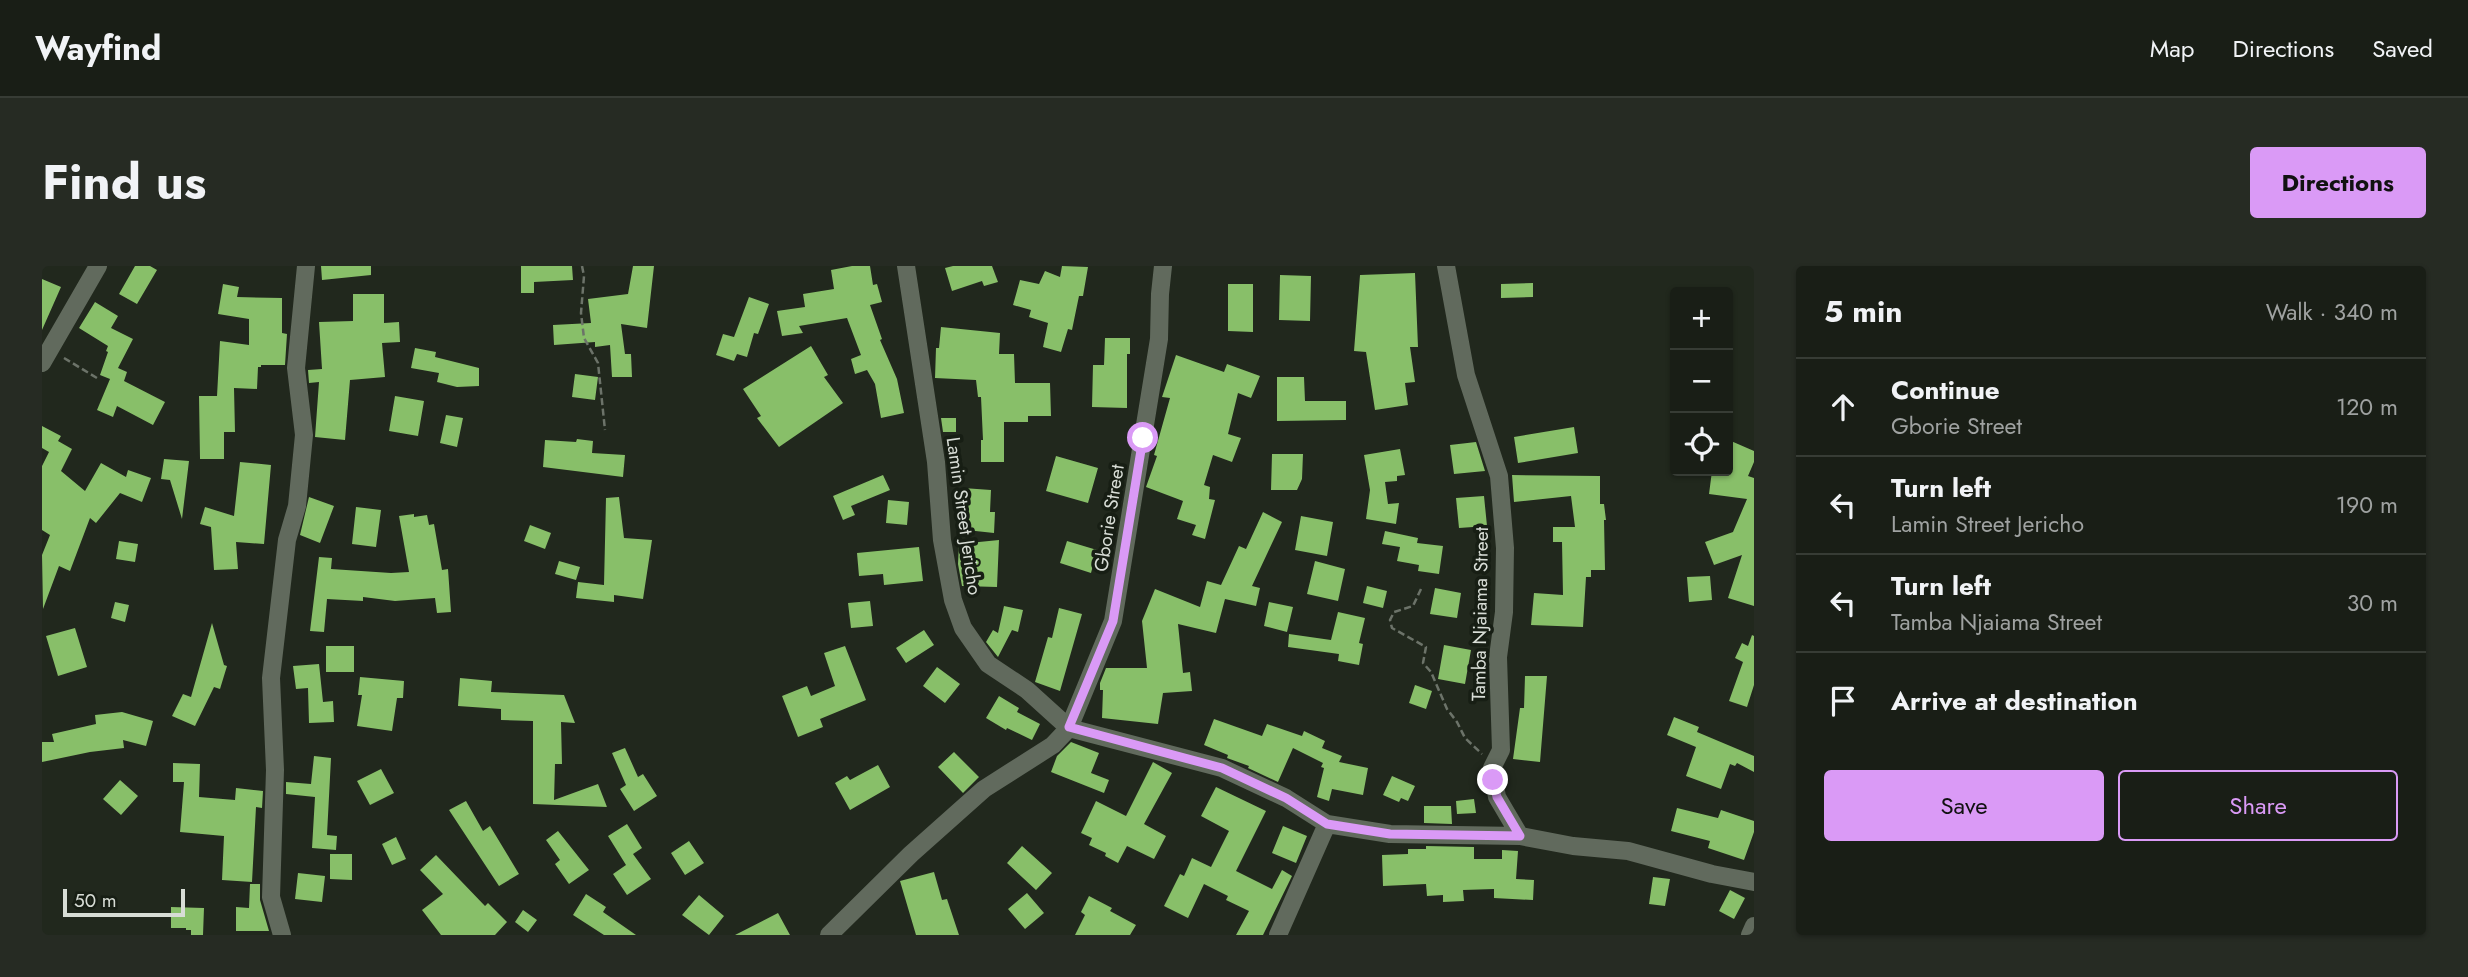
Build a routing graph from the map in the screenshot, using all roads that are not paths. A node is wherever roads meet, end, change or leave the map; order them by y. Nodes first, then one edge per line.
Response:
1 (98, 266) edge
2 (306, 266) edge
3 (906, 266) edge
4 (1163, 266) edge
5 (1446, 266) edge
6 (44, 352) edge
7 (1069, 727) junction
8 (1327, 824) junction
9 (1520, 836) junction
10 (1754, 882) edge
11 (1754, 926) edge
12 (282, 935) edge
13 (829, 935) edge
14 (1278, 935) edge
15 (1751, 935) edge

1 - 6 street
2 - 12 street
3 - 7 street, Lamin Street Jericho
4 - 7 street, Gborie Street
5 - 9 street, Tamba Njaiama Street
7 - 8 street, Lamin Street Jericho
7 - 13 street
8 - 9 street, Lamin Street Jericho
8 - 14 street
9 - 10 street, Lamin Street Jericho
11 - 15 street

